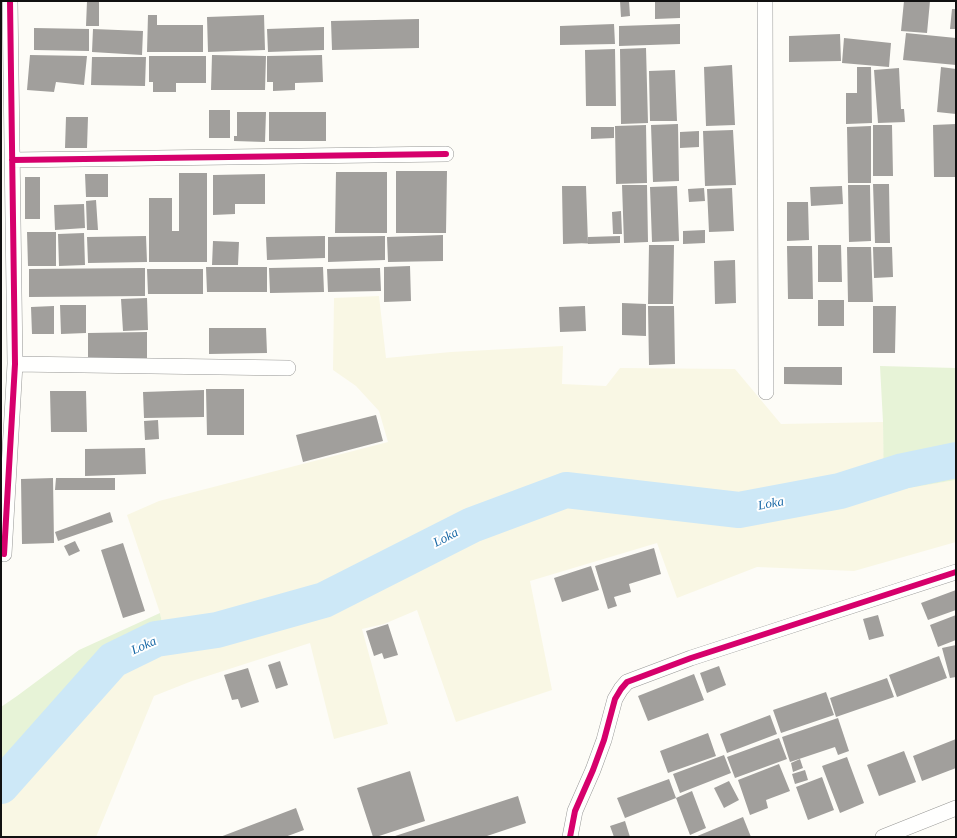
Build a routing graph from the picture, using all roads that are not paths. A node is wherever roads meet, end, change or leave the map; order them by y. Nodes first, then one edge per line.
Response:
1 (10, 1) edge
2 (765, 1) edge
3 (446, 154) dead end
4 (12, 160) junction
5 (15, 364) junction
6 (288, 368) dead end
7 (766, 392) dead end
8 (4, 554) dead end
9 (956, 572) edge
10 (956, 808) edge
11 (570, 837) edge
12 (883, 837) edge

1 - 4 street
2 - 7 street
3 - 4 street
4 - 5 street
5 - 6 street
5 - 8 street
9 - 11 street
10 - 12 street

